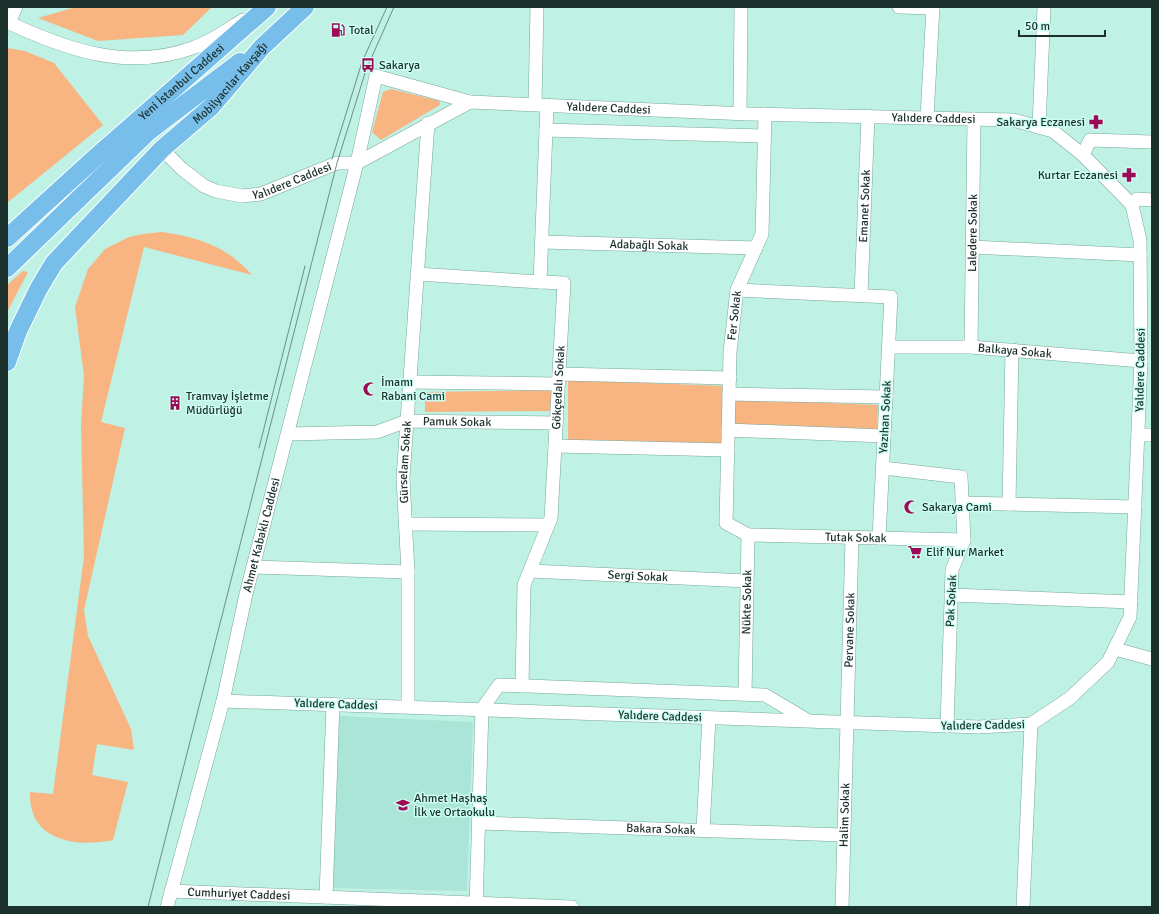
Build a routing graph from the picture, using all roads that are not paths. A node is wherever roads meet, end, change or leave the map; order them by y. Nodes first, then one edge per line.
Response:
1 (16, 7) edge
2 (305, 7) edge
3 (537, 7) edge
4 (741, 7) edge
5 (899, 7) edge
6 (1044, 7) edge
7 (933, 8) edge
8 (265, 9) edge
9 (8, 23) edge
10 (262, 47) junction
11 (470, 102) junction
12 (541, 105) junction
13 (740, 114) junction
14 (765, 114) junction
15 (868, 116) junction
16 (927, 118) junction
17 (974, 119) junction
18 (428, 123) junction
19 (1039, 127) junction
20 (546, 130) junction
21 (764, 136) junction
22 (1152, 142) edge
23 (162, 149) junction
24 (1083, 155) junction
25 (96, 157) junction
26 (357, 163) junction
27 (1152, 200) edge
28 (1132, 205) junction
29 (7, 223) edge
30 (7, 238) edge
31 (542, 242) junction
32 (972, 247) junction
33 (756, 248) junction
34 (1140, 255) junction
35 (7, 268) edge
36 (417, 274) junction
37 (540, 282) junction
38 (737, 290) junction
39 (861, 295) junction
40 (889, 347) junction
41 (971, 347) junction
42 (1012, 350) junction
43 (7, 360) edge
44 (1141, 361) junction
45 (730, 378) junction
46 (558, 379) junction
47 (410, 382) junction
48 (729, 394) junction
49 (886, 397) junction
50 (407, 421) junction
51 (556, 423) junction
52 (728, 430) junction
53 (288, 434) junction
54 (1138, 434) junction
55 (1152, 435) edge
56 (884, 436) junction
57 (554, 446) junction
58 (728, 450) junction
59 (882, 468) junction
60 (962, 503) junction
61 (1009, 504) junction
62 (1135, 507) junction
63 (406, 524) junction
64 (548, 525) junction
65 (748, 535) junction
66 (852, 538) junction
67 (879, 538) junction
68 (964, 540) junction
69 (253, 567) junction
70 (530, 571) junction
71 (408, 572) junction
72 (747, 581) junction
73 (951, 595) junction
74 (1131, 602) junction
75 (1114, 649) junction
76 (1152, 659) edge
77 (522, 686) junction
78 (745, 694) junction
79 (223, 701) junction
80 (333, 704) junction
81 (408, 706) junction
82 (482, 709) junction
83 (709, 718) junction
84 (808, 721) junction
85 (846, 722) junction
86 (1031, 724) junction
87 (947, 726) junction
88 (479, 823) junction
89 (703, 830) junction
90 (843, 835) junction
91 (171, 891) junction
92 (322, 901) edge
93 (477, 905) edge
94 (167, 907) edge
95 (572, 907) edge
96 (842, 907) edge
97 (1023, 907) edge

1 - 9 street
2 - 10 highway
3 - 12 street
4 - 13 street
5 - 7 street
6 - 19 street
7 - 16 street
8 - 9 street
8 - 25 highway, Yeni İstanbul Caddesi
10 - 23 highway, Mobilyacılar Kavşağı
10 - 35 highway, Mobilyacılar Kavşağı
11 - 12 street, Yalıdere Caddesi
11 - 18 street, Yalıdere Caddesi
11 - 26 street, Ahmet Kabaklı Caddesi
12 - 13 street, Yalıdere Caddesi
12 - 20 street
13 - 14 street, Yalıdere Caddesi
14 - 15 street, Yalıdere Caddesi
14 - 21 street, Fer Sokak
15 - 16 street, Yalıdere Caddesi
15 - 39 street, Emanet Sokak
16 - 17 street, Yalıdere Caddesi
17 - 19 street, Yalıdere Caddesi
17 - 32 street, Laledere Sokak
18 - 26 street, Yalıdere Caddesi
18 - 36 street, Gürselam Sokak
19 - 24 street, Yalıdere Caddesi
20 - 21 street
20 - 31 street
21 - 33 street, Fer Sokak
22 - 24 street
23 - 26 street, Yalıdere Caddesi
23 - 43 highway, Mobilyacılar Kavşağı
24 - 28 street, Yalıdere Caddesi
25 - 29 highway
25 - 30 highway
26 - 53 street, Ahmet Kabaklı Caddesi
27 - 28 street
28 - 34 street, Yalıdere Caddesi
31 - 33 street, Adabağlı Sokak
31 - 37 street
32 - 34 street
32 - 41 street, Laledere Sokak
33 - 38 street, Fer Sokak
34 - 44 street, Yalıdere Caddesi
36 - 37 street
36 - 47 street, Gürselam Sokak
37 - 46 street, Gökçedalı Sokak
38 - 39 street
38 - 45 street, Fer Sokak
39 - 40 street, Yazıhan Sokak
40 - 41 street, Balkaya Sokak
40 - 49 street, Yazıhan Sokak
41 - 42 street, Balkaya Sokak
42 - 44 street, Balkaya Sokak
42 - 61 street
44 - 54 street, Yalıdere Caddesi
45 - 46 street
45 - 48 street, Fer Sokak
46 - 47 street
46 - 51 street, Gökçedalı Sokak
47 - 50 street, Gürselam Sokak
48 - 49 street
48 - 52 street, Fer Sokak
49 - 56 street, Yazıhan Sokak
50 - 51 street, Pamuk Sokak
50 - 53 street, Pamuk Sokak
50 - 63 street, Gürselam Sokak
51 - 57 street, Gökçedalı Sokak
52 - 56 street
52 - 58 street, Fer Sokak
53 - 69 street, Ahmet Kabaklı Caddesi
54 - 55 street
54 - 62 street, Yalıdere Caddesi
56 - 59 street, Yazıhan Sokak
57 - 58 street
57 - 64 street, Gökçedalı Sokak
58 - 65 street, Fer Sokak
59 - 60 street, Pak Sokak
59 - 67 street, Yazıhan Sokak
60 - 61 street
60 - 68 street, Pak Sokak
61 - 62 street
62 - 74 street, Yalıdere Caddesi
63 - 64 street
63 - 71 street, Gürselam Sokak
64 - 70 street, Gökçedalı Sokak
65 - 66 street, Tutak Sokak
65 - 72 street, Nükte Sokak
66 - 67 street, Tutak Sokak
66 - 85 street, Pervane Sokak
67 - 68 street, Tutak Sokak
68 - 73 street, Pak Sokak
69 - 71 street
69 - 79 street, Ahmet Kabaklı Caddesi
70 - 72 street, Sergi Sokak
70 - 77 street, Gökçedalı Sokak
71 - 81 street, Gürselam Sokak
72 - 78 street, Nükte Sokak
73 - 74 street
73 - 87 street, Pak Sokak
74 - 75 street, Yalıdere Caddesi
75 - 76 street
75 - 86 street, Yalıdere Caddesi
77 - 78 street
77 - 82 street
78 - 84 street
79 - 80 street, Yalıdere Caddesi
79 - 91 street, Ahmet Kabaklı Caddesi
80 - 81 street, Yalıdere Caddesi
80 - 92 street
81 - 82 street, Yalıdere Caddesi
82 - 83 street, Yalıdere Caddesi
82 - 88 street
83 - 84 street, Yalıdere Caddesi
83 - 89 street
84 - 85 street, Yalıdere Caddesi
85 - 87 street, Yalıdere Caddesi
85 - 90 street, Halim Sokak
86 - 87 street, Yalıdere Caddesi
86 - 97 street
88 - 89 street, Bakara Sokak
88 - 93 street
89 - 90 street, Bakara Sokak
90 - 96 street, Halim Sokak
91 - 92 street, Cumhuriyet Caddesi
91 - 94 street, Ahmet Kabaklı Caddesi
92 - 93 street, Cumhuriyet Caddesi
93 - 95 street, Cumhuriyet Caddesi

